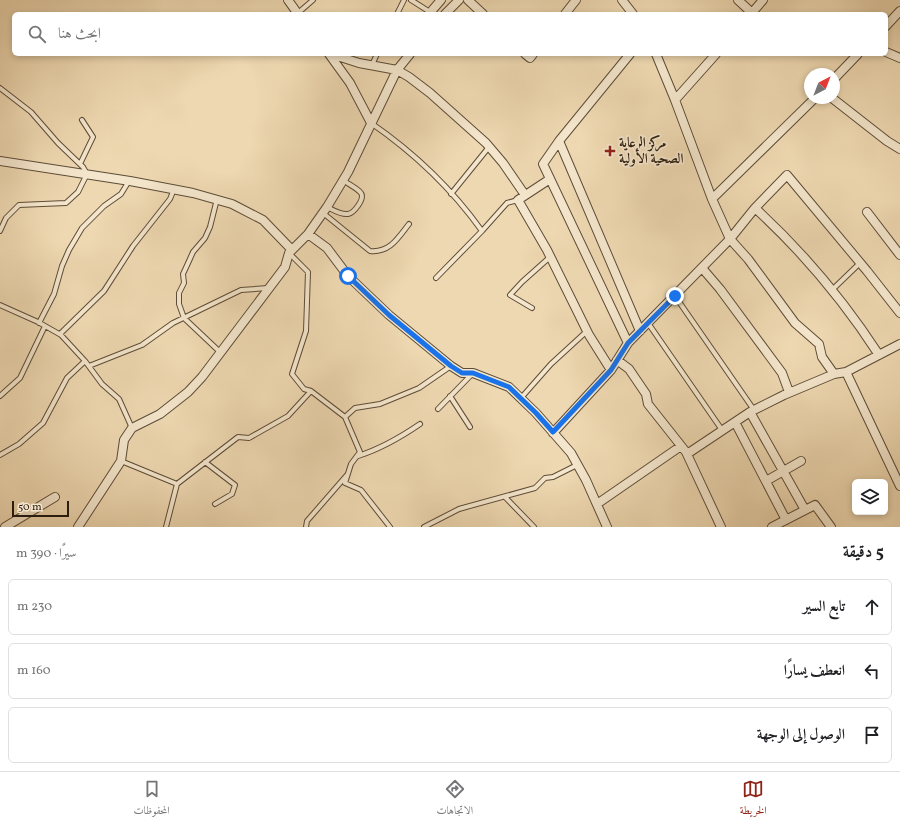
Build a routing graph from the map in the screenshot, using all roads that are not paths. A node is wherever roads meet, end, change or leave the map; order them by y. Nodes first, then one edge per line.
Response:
1 (313, 0) edge
2 (404, 0) edge
3 (411, 0) edge
4 (459, 0) edge
5 (468, 0) edge
6 (576, 0) edge
7 (622, 0) edge
8 (738, 0) edge
9 (763, 0) edge
10 (290, 1) edge
11 (439, 3) edge
12 (900, 11) edge
13 (297, 12) edge
14 (300, 12) edge
15 (398, 12) edge
16 (429, 12) edge
17 (431, 12) edge
18 (445, 12) edge
19 (448, 12) edge
20 (480, 12) edge
21 (567, 12) edge
22 (631, 12) edge
23 (750, 12) edge
24 (752, 12) edge
25 (888, 24) edge
26 (888, 53) edge
27 (331, 56) edge
28 (337, 56) edge
29 (376, 56) edge
30 (404, 56) edge
31 (408, 56) edge
32 (628, 56) edge
33 (657, 56) edge
34 (714, 56) edge
35 (856, 56) edge
36 (900, 58) edge
37 (402, 63) junction
38 (371, 66) junction
39 (397, 70) junction
40 (840, 72) edge
41 (0, 88) edge
42 (675, 100) junction
43 (809, 104) edge
44 (840, 104) edge
45 (82, 120) dead end
46 (371, 122) junction
47 (559, 140) junction
48 (489, 147) junction
49 (900, 149) edge
50 (0, 161) edge
51 (80, 164) junction
52 (87, 174) junction
53 (550, 179) junction
54 (343, 180) junction
55 (130, 181) junction
56 (174, 189) junction
57 (451, 194) junction
58 (521, 197) junction
59 (217, 199) junction
60 (712, 199) junction
61 (755, 208) junction
62 (325, 210) junction
63 (867, 212) dead end
64 (409, 224) dead end
65 (0, 231) edge
66 (482, 231) junction
67 (308, 234) junction
68 (730, 239) junction
69 (291, 251) junction
70 (900, 255) edge
71 (551, 257) junction
72 (860, 263) junction
73 (702, 268) junction
74 (436, 278) dead end
75 (269, 288) junction
76 (833, 289) junction
77 (675, 296) junction
78 (0, 305) edge
79 (532, 308) dead end
80 (900, 313) edge
81 (184, 318) junction
82 (39, 323) junction
83 (648, 323) junction
84 (45, 326) junction
85 (587, 331) junction
86 (640, 331) junction
87 (60, 334) junction
88 (628, 343) junction
89 (900, 344) edge
90 (220, 352) junction
91 (879, 355) junction
92 (618, 360) junction
93 (85, 361) junction
94 (89, 366) junction
95 (451, 366) junction
96 (611, 370) junction
97 (846, 372) junction
98 (473, 373) junction
99 (834, 374) junction
100 (311, 391) junction
101 (789, 392) junction
102 (0, 396) edge
103 (450, 396) junction
104 (520, 398) junction
105 (438, 409) dead end
106 (752, 411) junction
107 (345, 417) junction
108 (735, 422) junction
109 (420, 424) dead end
110 (132, 428) junction
111 (470, 428) dead end
112 (722, 430) junction
113 (553, 432) junction
114 (681, 446) junction
115 (687, 454) junction
116 (0, 455) edge
117 (357, 456) junction
118 (121, 461) junction
119 (801, 461) dead end
120 (205, 462) junction
121 (577, 465) junction
122 (783, 471) junction
123 (348, 473) junction
124 (766, 481) junction
125 (177, 484) junction
126 (900, 486) edge
127 (55, 497) dead end
128 (506, 498) junction
129 (215, 504) dead end
130 (597, 504) junction
131 (805, 510) junction
132 (786, 520) junction
133 (5, 527) edge
134 (78, 527) edge
135 (166, 527) edge
136 (306, 527) edge
137 (390, 527) edge
138 (426, 527) edge
139 (534, 527) edge
140 (607, 527) edge
141 (721, 527) edge
142 (772, 527) edge
143 (831, 527) edge

1 - 14 lane
2 - 15 lane
3 - 16 lane
4 - 19 street
5 - 20 street
6 - 21 street
7 - 22 street
8 - 23 street
9 - 24 street
10 - 13 street
11 - 17 street
11 - 18 street
12 - 25 street
26 - 36 street
27 - 46 street
28 - 38 street
29 - 38 lane
30 - 37 street
31 - 37 street
32 - 47 street
33 - 42 street
34 - 42 street
35 - 40 street
37 - 39 street
38 - 39 street
39 - 46 street
39 - 48 street
41 - 51 lane
42 - 60 street
43 - 60 street
44 - 49 street
45 - 51 lane
46 - 54 street
46 - 57 lane
47 - 53 street
47 - 86 street
48 - 57 lane
48 - 58 street
50 - 52 street
51 - 52 lane
52 - 55 street
52 - 65 lane
53 - 58 street
53 - 88 street
54 - 62 street
54 - 62 lane
55 - 56 street
55 - 82 lane
56 - 59 street
56 - 87 lane
57 - 66 lane
58 - 66 lane
58 - 71 street
59 - 69 street
59 - 81 lane
60 - 68 street
61 - 68 street
61 - 72 street
61 - 76 street
62 - 64 lane
62 - 67 street
63 - 70 street
66 - 74 lane
67 - 69 street
67 - 95 street
68 - 73 street
68 - 99 street
69 - 75 street
69 - 100 lane
71 - 79 lane
71 - 85 street
72 - 76 lane
72 - 80 street
73 - 77 street
73 - 101 street
75 - 81 lane
75 - 90 street
76 - 91 street
77 - 83 street
77 - 106 lane
78 - 82 lane
81 - 90 lane
81 - 94 lane
82 - 84 lane
83 - 86 street
83 - 112 lane
84 - 87 lane
84 - 102 lane
85 - 96 street
85 - 104 lane
86 - 88 street
87 - 93 lane
88 - 92 street
89 - 91 street
90 - 110 street
91 - 97 street
92 - 96 street
92 - 114 street
93 - 94 lane
93 - 116 lane
94 - 110 lane
95 - 98 street
95 - 107 lane
96 - 113 street
97 - 99 street
97 - 126 street
98 - 103 lane
98 - 104 street
99 - 101 street
100 - 107 lane
100 - 120 lane
101 - 106 street
103 - 105 lane
103 - 111 lane
104 - 113 street
106 - 108 street
106 - 122 street
107 - 117 lane
108 - 112 street
108 - 124 street
109 - 117 lane
110 - 118 street
112 - 115 street
113 - 121 street
114 - 115 street
114 - 130 street
115 - 141 street
117 - 123 lane
118 - 125 lane
118 - 134 street
119 - 122 street
120 - 125 lane
120 - 129 lane
121 - 128 lane
121 - 130 street
122 - 124 street
122 - 131 street
123 - 136 lane
123 - 137 lane
124 - 132 street
125 - 135 lane
127 - 133 street
128 - 138 lane
128 - 139 lane
130 - 140 street
131 - 132 street
131 - 143 street
132 - 142 street

